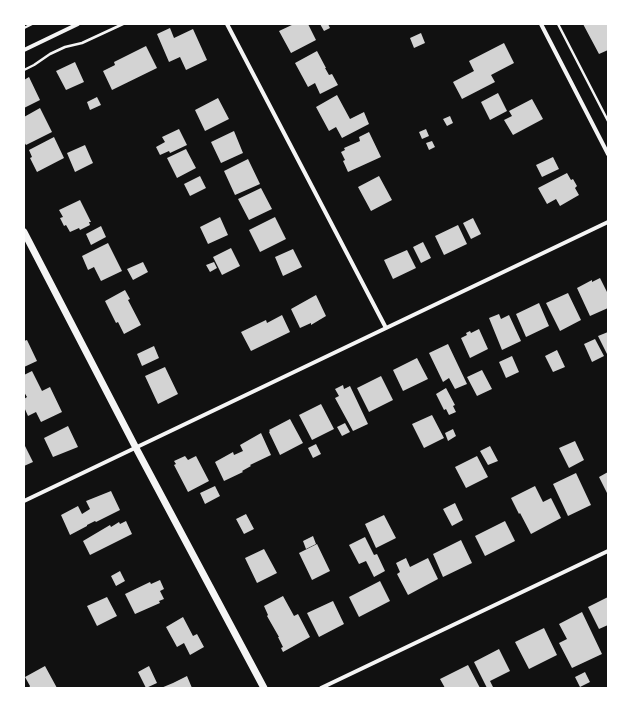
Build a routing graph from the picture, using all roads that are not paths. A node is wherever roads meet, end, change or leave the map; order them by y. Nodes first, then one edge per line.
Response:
1 (78, 24) edge
2 (227, 24) edge
3 (541, 24) edge
4 (24, 50) edge
5 (608, 154) edge
6 (608, 222) edge
7 (24, 232) edge
8 (386, 328) junction
9 (136, 448) junction
10 (24, 501) edge
11 (608, 551) edge
12 (264, 688) edge
13 (321, 688) edge

1 - 4 street
2 - 8 street
3 - 5 street
6 - 8 street
7 - 9 street
8 - 9 street
9 - 10 street
9 - 12 street
11 - 13 street

